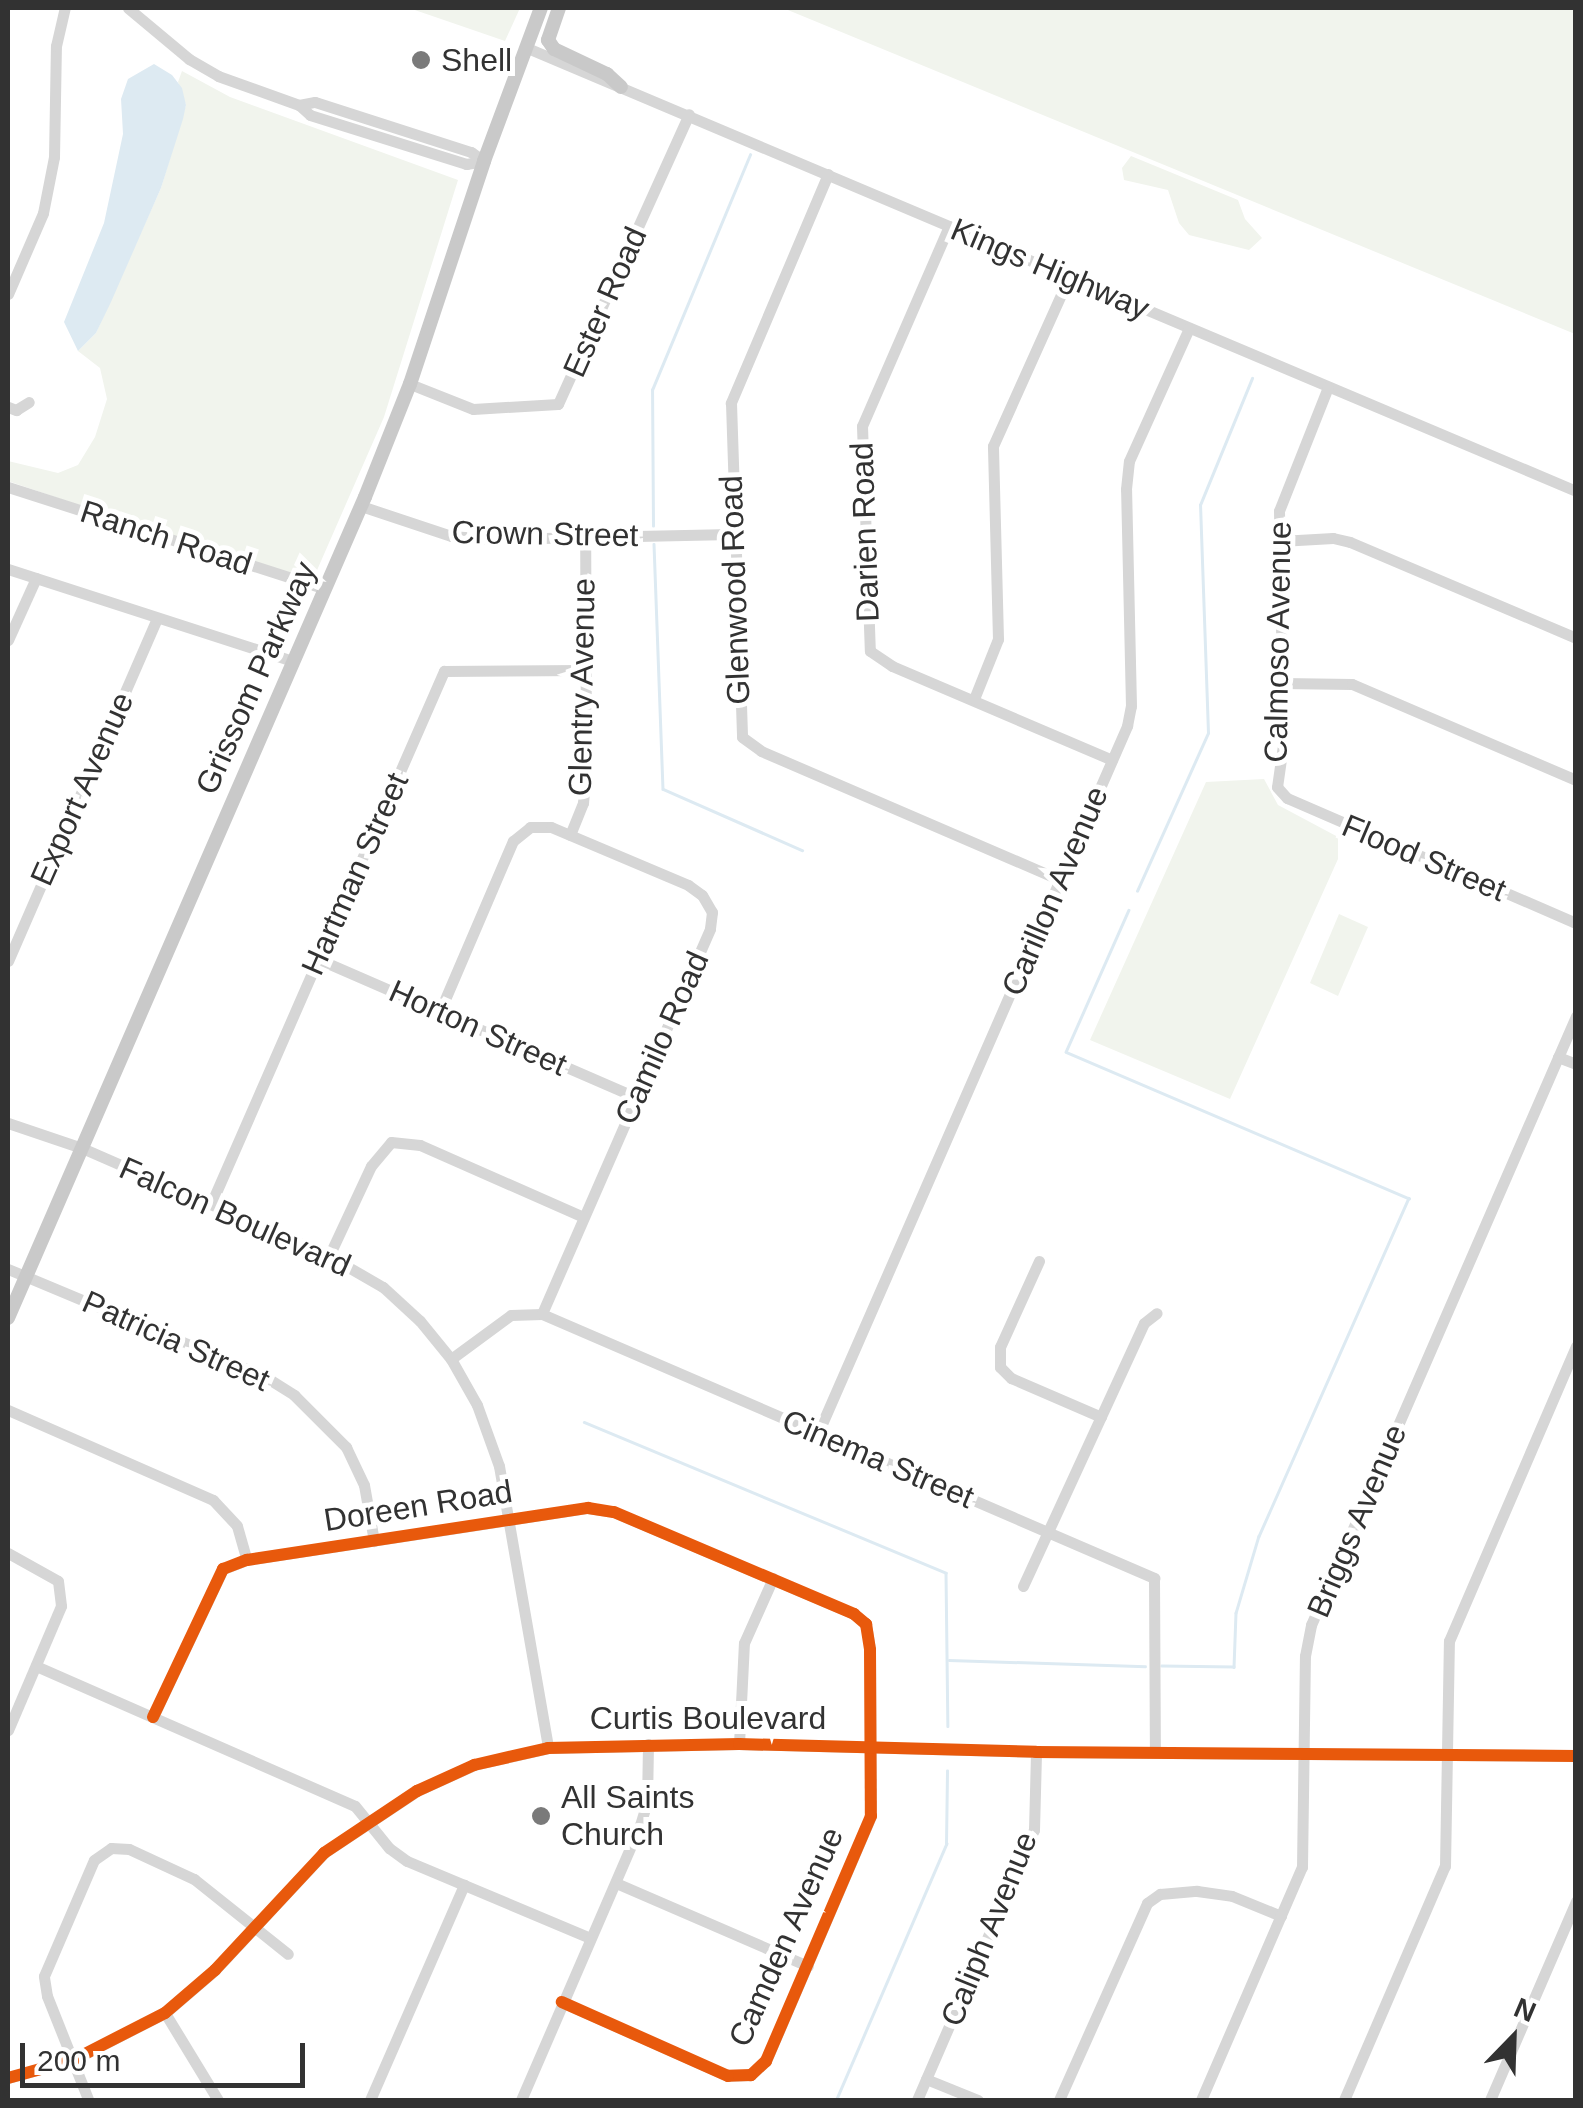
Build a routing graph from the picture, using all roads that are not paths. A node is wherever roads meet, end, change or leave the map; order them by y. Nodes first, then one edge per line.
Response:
1 (65, 8) edge
2 (128, 8) edge
3 (544, 8) edge
4 (559, 8) edge
5 (524, 48) junction
6 (621, 87) junction
7 (688, 114) junction
8 (484, 161) junction
9 (828, 174) junction
10 (948, 226) junction
11 (1069, 277) junction
12 (8, 294) edge
13 (1188, 328) junction
14 (410, 384) junction
15 (1328, 387) junction
16 (29, 402) dead end
17 (8, 407) edge
18 (8, 487) edge
19 (1576, 491) edge
20 (362, 506) junction
21 (732, 534) junction
22 (584, 537) junction
23 (1280, 541) junction
24 (8, 569) edge
25 (36, 578) junction
26 (326, 590) junction
27 (158, 618) junction
28 (1576, 638) edge
29 (8, 640) edge
30 (293, 660) junction
31 (583, 670) junction
32 (1282, 682) junction
33 (974, 698) junction
34 (1112, 760) junction
35 (1576, 780) edge
36 (1277, 787) joint
37 (570, 835) junction
38 (1060, 880) junction
39 (1576, 924) edge
40 (318, 959) junction
41 (8, 961) edge
42 (440, 1012) junction
43 (1576, 1016) edge
44 (1558, 1057) junction
45 (1576, 1064) edge
46 (636, 1098) junction
47 (8, 1123) edge
48 (82, 1148) junction
49 (211, 1204) junction
50 (583, 1217) junction
51 (330, 1256) junction
52 (1040, 1261) dead end
53 (8, 1269) edge
54 (26, 1275) junction
55 (1157, 1313) dead end
56 (542, 1314) junction
57 (8, 1318) edge
58 (1576, 1346) edge
59 (451, 1359) junction
60 (8, 1410) edge
61 (1101, 1417) junction
62 (818, 1434) junction
63 (512, 1520) junction
64 (1049, 1532) junction
65 (374, 1542) junction
66 (8, 1553) edge
67 (247, 1560) junction
68 (773, 1578) junction
69 (1023, 1586) dead end
70 (36, 1666) junction
71 (153, 1717) junction
72 (8, 1730) edge
73 (648, 1744) junction
74 (739, 1744) junction
75 (870, 1745) junction
76 (548, 1748) junction
77 (1155, 1749) junction
78 (1036, 1752) junction
79 (1306, 1752) junction
80 (1447, 1755) junction
81 (1576, 1756) edge
82 (369, 1822) junction
83 (616, 1883) junction
84 (464, 1885) junction
85 (1576, 1901) edge
86 (1280, 1916) junction
87 (258, 1927) junction
88 (590, 1938) junction
89 (288, 1954) dead end
90 (808, 1966) junction
91 (562, 2002) junction
92 (165, 2013) junction
93 (73, 2060) junction
94 (8, 2078) edge
95 (926, 2079) junction
96 (88, 2099) edge
97 (218, 2100) edge
98 (370, 2100) edge
99 (521, 2100) edge
100 (917, 2100) edge
101 (978, 2100) edge
102 (1060, 2100) edge
103 (1202, 2100) edge
104 (1344, 2100) edge
105 (1490, 2100) edge

1 - 12 street
2 - 8 street
3 - 5 main road, Grissom Parkway
4 - 6 main road
5 - 6 street, Kings Highway
5 - 8 main road, Grissom Parkway
6 - 7 street, Kings Highway
7 - 9 street, Kings Highway
7 - 14 street, Ester Road
8 - 14 main road, Grissom Parkway
9 - 10 street, Kings Highway
9 - 21 street, Glenwood Road
10 - 11 street, Kings Highway
10 - 33 street, Darien Road
11 - 13 street, Kings Highway
11 - 33 street
13 - 15 street, Kings Highway
13 - 34 street, Carillon Avenue
14 - 20 main road, Grissom Parkway
15 - 19 street, Kings Highway
15 - 23 street, Calmoso Avenue
16 - 17 street
18 - 26 street, Ranch Road
20 - 22 street, Crown Street
20 - 26 main road, Grissom Parkway
21 - 22 street, Crown Street
21 - 38 street, Glenwood Road
22 - 31 street, Glentry Avenue
23 - 28 street
23 - 32 street, Calmoso Avenue
24 - 25 street
25 - 27 street
25 - 29 street
26 - 30 main road, Grissom Parkway
27 - 30 street
27 - 41 street, Export Avenue
30 - 48 main road, Grissom Parkway
31 - 37 street, Glentry Avenue
31 - 40 street, Hartman Street
32 - 35 street
32 - 36 street, Calmoso Avenue
33 - 34 street, Darien Road
34 - 38 street, Carillon Avenue
36 - 39 street, Flood Street
37 - 42 street
37 - 46 street, Camilo Road
38 - 62 street, Carillon Avenue
40 - 42 street, Horton Street
40 - 49 street, Hartman Street
42 - 46 street, Horton Street
43 - 44 street, Briggs Avenue
44 - 45 street
44 - 79 street, Briggs Avenue
46 - 50 street, Camilo Road
47 - 48 street, Falcon Boulevard
48 - 49 street, Falcon Boulevard
48 - 54 main road, Grissom Parkway
49 - 51 street, Falcon Boulevard
50 - 51 street
50 - 56 street, Camilo Road
51 - 59 street, Falcon Boulevard
52 - 61 street
53 - 54 street, Patricia Street
54 - 57 main road, Grissom Parkway
54 - 65 street, Patricia Street
55 - 61 street
56 - 59 street
56 - 62 street, Cinema Street
58 - 80 street
59 - 63 street, Falcon Boulevard
60 - 67 street
61 - 64 street
62 - 64 street, Cinema Street
63 - 65 street, Doreen Road
63 - 68 street, Doreen Road
63 - 76 street, Falcon Boulevard
64 - 69 street
64 - 77 street, Cinema Street
65 - 67 street, Doreen Road
66 - 70 street
67 - 71 street
68 - 74 street
68 - 75 street, Camden Avenue
70 - 71 street
70 - 72 street
71 - 82 street
73 - 74 street, Curtis Boulevard
73 - 76 street, Curtis Boulevard
73 - 83 street
74 - 75 street, Curtis Boulevard
75 - 78 street, Curtis Boulevard
75 - 90 street, Camden Avenue
76 - 82 street, Curtis Boulevard
77 - 78 street, Curtis Boulevard
77 - 79 street, Curtis Boulevard
78 - 95 street, Caliph Avenue
79 - 80 street, Curtis Boulevard
79 - 86 street, Briggs Avenue
80 - 81 street, Curtis Boulevard
80 - 104 street
82 - 84 street
82 - 87 street, Curtis Boulevard
83 - 88 street
83 - 90 street
84 - 88 street
84 - 98 street
85 - 105 street
86 - 102 street
86 - 103 street, Briggs Avenue
87 - 89 street
87 - 92 street, Curtis Boulevard
87 - 93 street
88 - 91 street
90 - 91 street, Camden Avenue
91 - 99 street
92 - 93 street, Curtis Boulevard
92 - 97 street
93 - 94 street, Curtis Boulevard
93 - 96 street
95 - 100 street, Caliph Avenue
95 - 101 street

